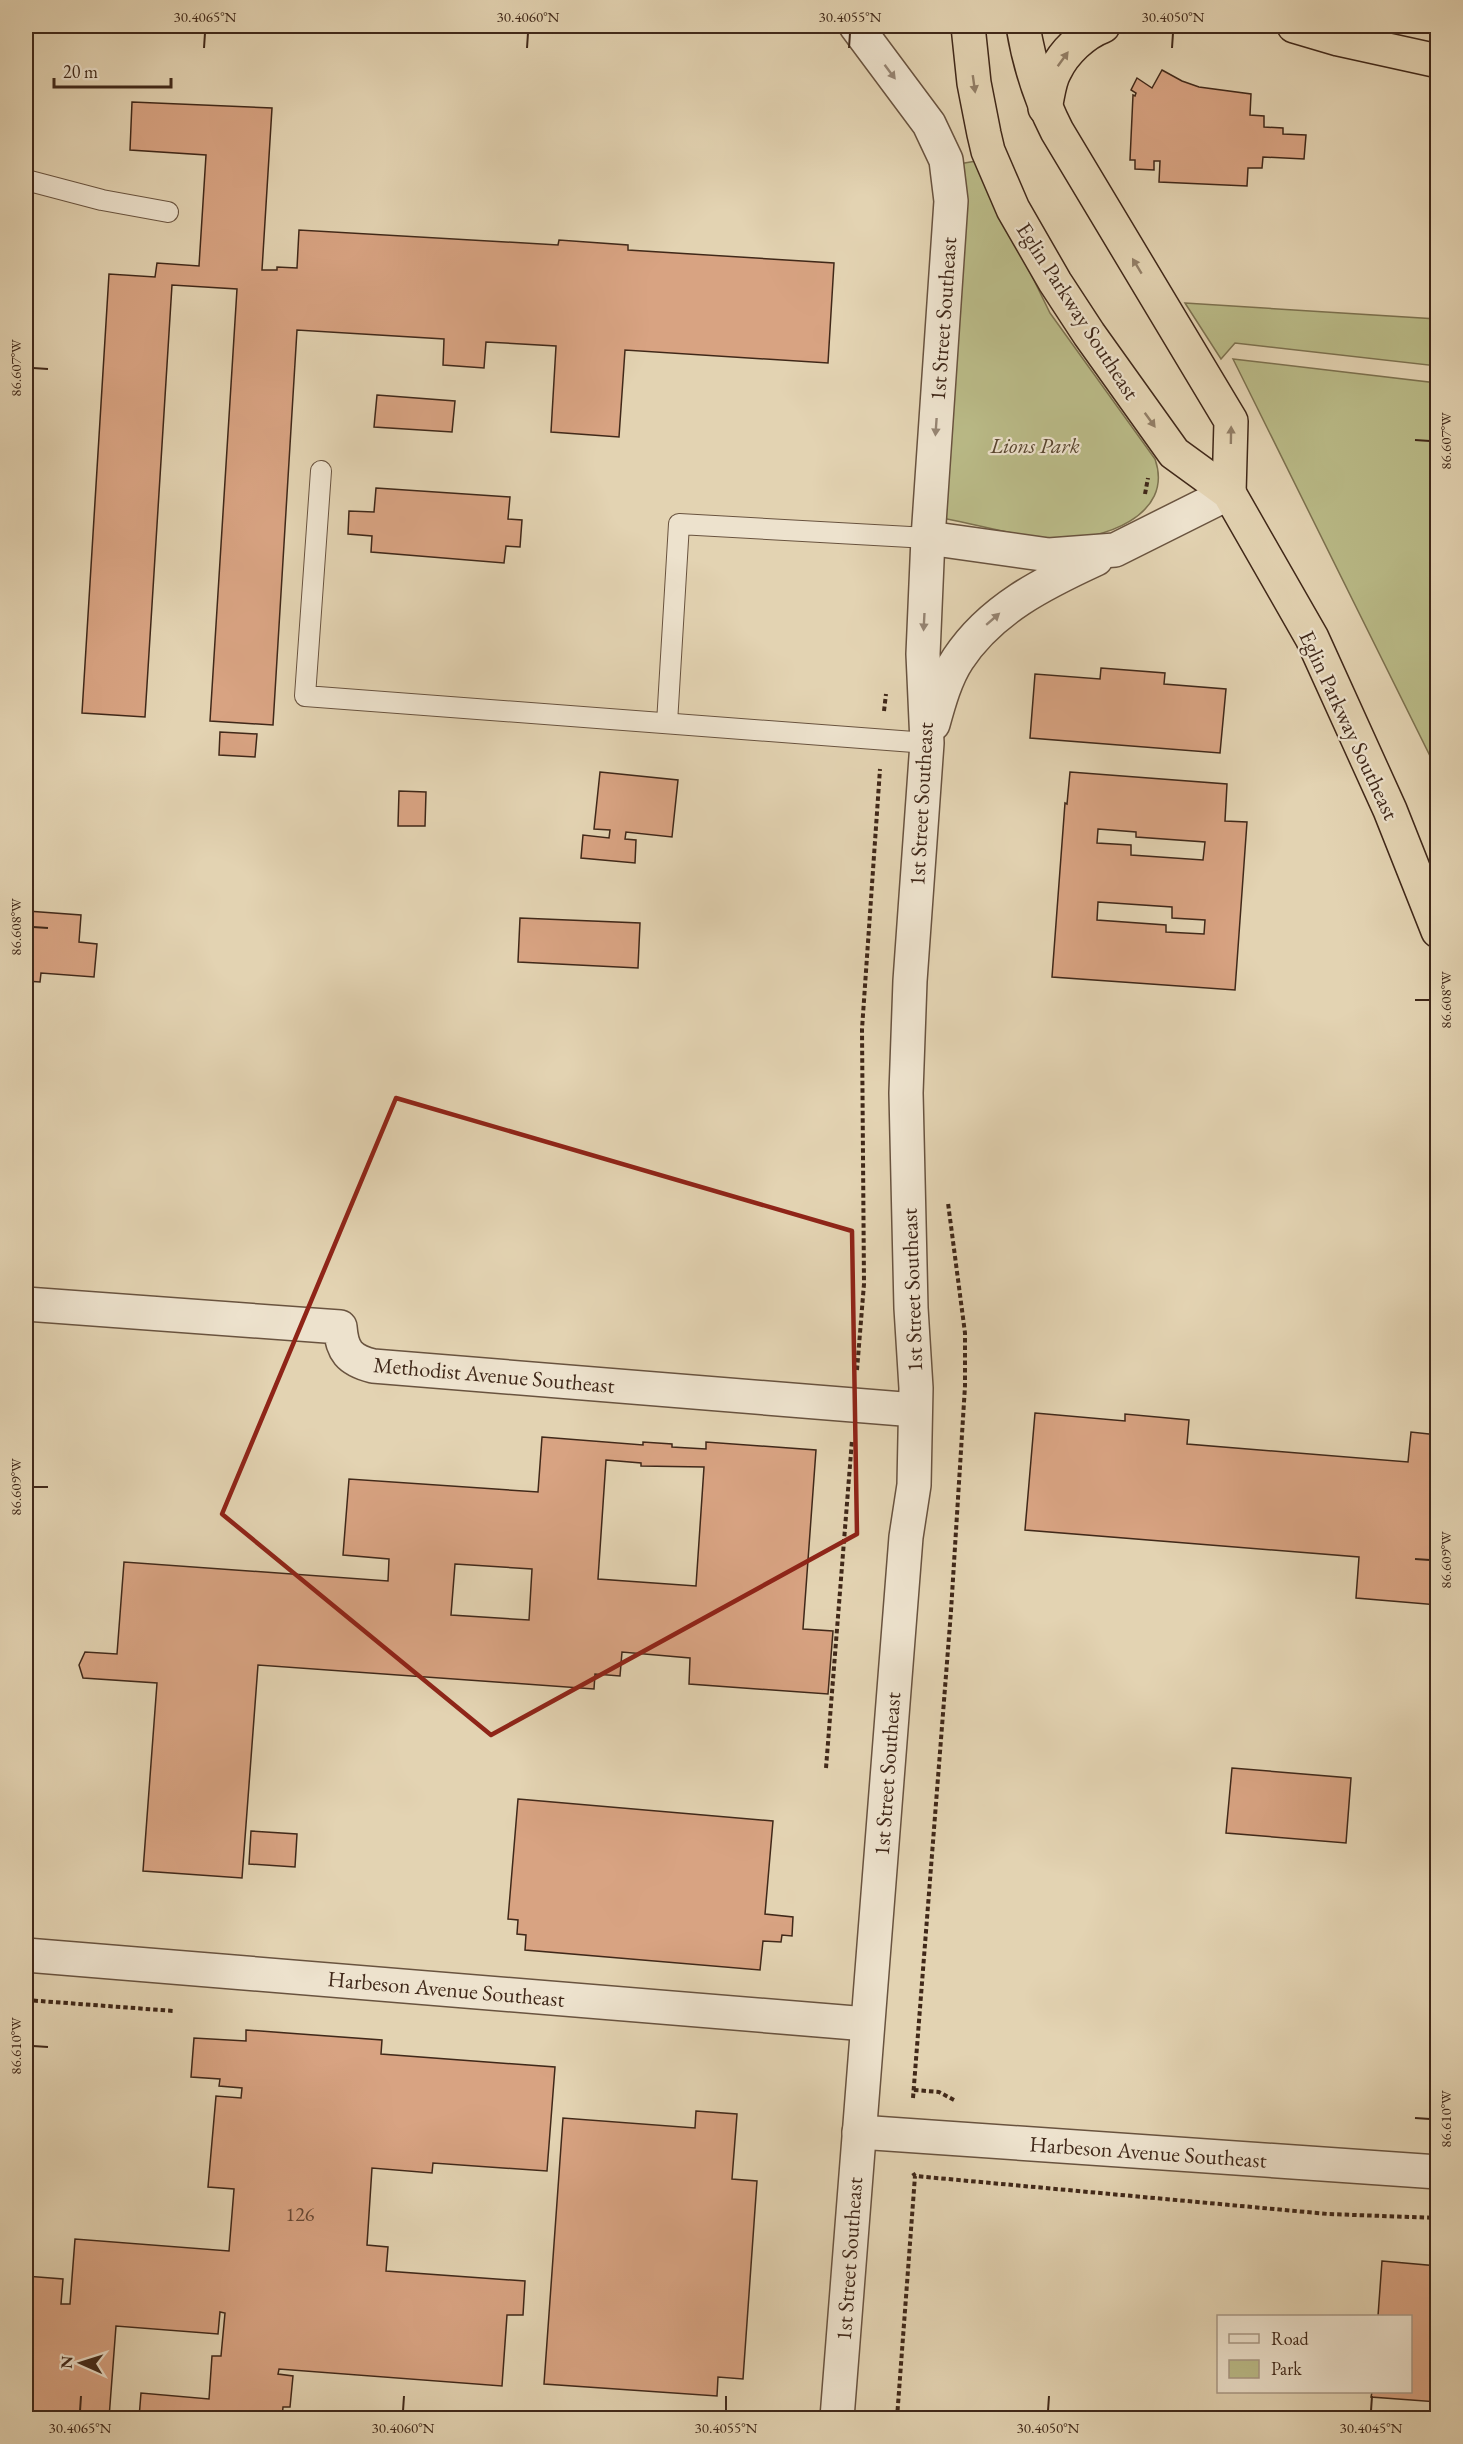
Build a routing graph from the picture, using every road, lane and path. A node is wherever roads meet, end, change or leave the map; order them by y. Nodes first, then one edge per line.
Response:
1 (30, 26) edge
2 (856, 26) edge
3 (968, 26) edge
4 (1023, 26) edge
5 (1102, 26) edge
6 (1294, 26) edge
7 (1437, 61) edge
8 (26, 80) edge
9 (1045, 108) junction
10 (26, 180) edge
11 (168, 212) dead end
12 (321, 471) dead end
13 (1149, 474) dead end
14 (1230, 493) junction
15 (1143, 499) dead end
16 (928, 538) junction
17 (1116, 550) junction
18 (667, 723) junction
19 (927, 742) junction
20 (1437, 931) edge
21 (947, 1194) dead end
22 (26, 1304) edge
23 (915, 1410) junction
24 (26, 1955) edge
25 (26, 2000) edge
26 (174, 2011) dead end
27 (867, 2024) junction
28 (859, 2132) junction
29 (910, 2136) junction
30 (1437, 2172) edge
31 (915, 2176) junction
32 (1437, 2218) edge
33 (837, 2418) edge
34 (897, 2418) edge

1 - 8 path
2 -> 16 street, 1st Street Southeast
3 -> 14 highway, Eglin Parkway Southeast
4 - 9 highway
9 -> 5 highway
6 - 7 highway
14 -> 9 highway
10 - 11 lane
12 - 18 lane
13 - 15 path
14 - 17 street
14 - 20 highway, Eglin Parkway Southeast
16 - 17 street
16 - 18 lane
16 -> 19 street, 1st Street Southeast
19 -> 17 street
18 - 19 lane
19 - 23 street, 1st Street Southeast
21 - 29 path
22 - 23 street, Methodist Avenue Southeast
23 - 27 street, 1st Street Southeast
24 - 27 street, Harbeson Avenue Southeast
25 - 26 path
27 - 28 street, 1st Street Southeast
28 - 29 street, Harbeson Avenue Southeast
28 - 33 street, 1st Street Southeast
29 - 30 street, Harbeson Avenue Southeast
29 - 31 path
31 - 32 path
31 - 34 path

